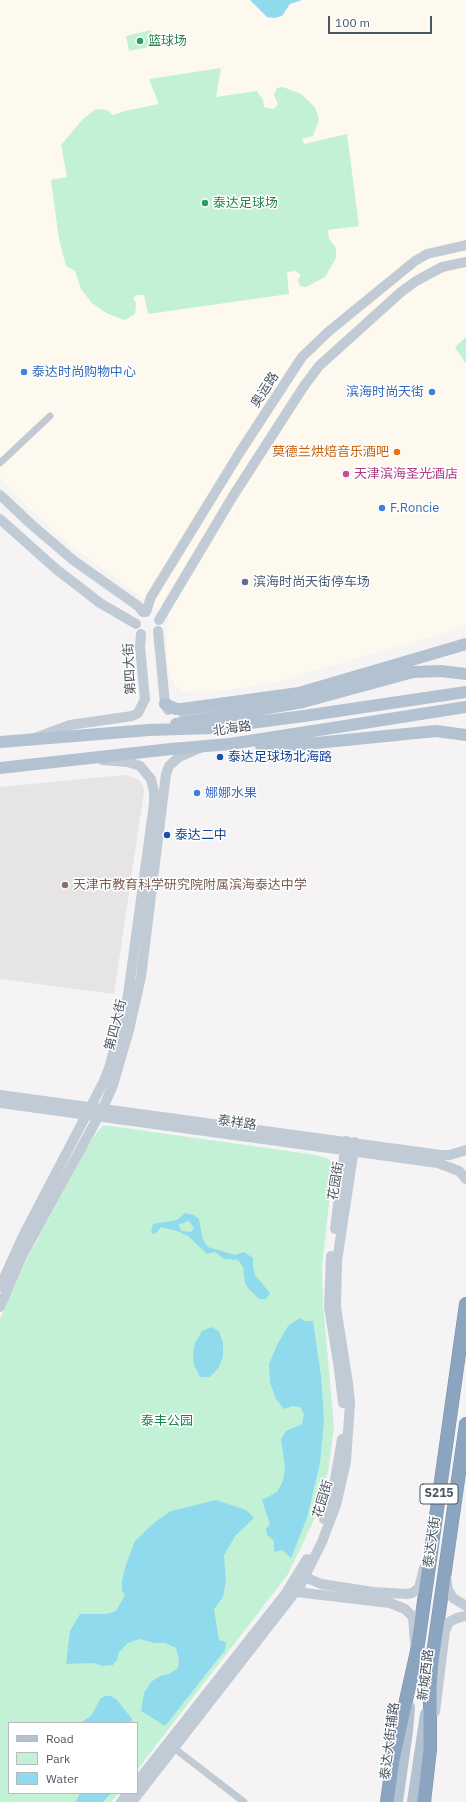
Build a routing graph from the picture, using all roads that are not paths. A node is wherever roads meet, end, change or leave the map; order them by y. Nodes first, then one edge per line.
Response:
1 (466, 245) edge
2 (466, 262) edge
3 (50, 416) dead end
4 (0, 463) edge
5 (0, 495) edge
6 (0, 518) edge
7 (144, 612) junction
8 (159, 620) junction
9 (136, 624) junction
10 (158, 631) junction
11 (141, 634) junction
12 (466, 644) edge
13 (466, 674) edge
14 (466, 692) edge
15 (165, 704) junction
16 (466, 708) edge
17 (241, 712) junction
18 (149, 730) junction
19 (466, 736) edge
20 (34, 738) junction
21 (0, 742) edge
22 (230, 744) junction
23 (206, 747) junction
24 (87, 758) junction
25 (0, 768) edge
26 (0, 1094) edge
27 (0, 1103) edge
28 (88, 1111) junction
29 (101, 1113) junction
30 (349, 1146) junction
31 (466, 1150) edge
32 (466, 1179) edge
33 (0, 1287) edge
34 (466, 1304) edge
35 (0, 1307) edge
36 (466, 1424) edge
37 (431, 1547) junction
38 (445, 1575) junction
39 (304, 1577) junction
40 (296, 1592) junction
41 (466, 1606) edge
42 (466, 1616) edge
43 (417, 1651) junction
44 (410, 1684) junction
45 (430, 1688) junction
46 (174, 1748) junction
47 (430, 1750) junction
48 (138, 1781) edge
49 (127, 1794) edge
50 (121, 1802) edge
51 (132, 1802) edge
52 (244, 1802) edge
53 (387, 1802) edge
54 (397, 1802) edge
55 (413, 1802) edge
56 (424, 1802) edge

1 - 7 street, 奥运路
2 - 8 street
3 - 4 street
5 - 7 street
6 - 9 street, 第四大街
7 - 8 street
7 - 9 street, 第四大街
8 - 10 street
9 - 11 street, 第四大街
10 - 11 street, 第四大街
10 - 15 street
11 - 20 street, 第四大街
12 - 15 main road
13 - 17 main road
14 - 18 main road, 北海路
15 - 17 street
16 - 22 main road, 北海路
17 - 18 main road
18 - 20 main road, 北海路
19 - 22 main road
20 - 21 main road, 北海路
22 - 23 main road, 北海路
23 - 24 main road, 北海路
23 - 29 street, 第四大街
24 - 25 main road, 北海路
24 - 28 street
26 - 28 street, 泰祥路
27 - 28 street, 泰祥路
28 - 29 street, 泰祥路
28 - 33 street
29 - 30 street, 泰祥路
29 - 35 street, 第四大街
30 - 31 street, 泰祥路
30 - 32 street, 泰祥路
30 - 39 street, 花园街
30 - 48 street, 花园街
34 - 37 highway, 泰达大街 / S215
36 - 38 highway, 泰达大街 / S215
37 - 39 street
37 - 43 highway, 泰达大街 / S215
38 - 41 street
38 - 45 highway, 泰达大街 / S215
39 - 40 street, 花园街
40 - 43 street
40 - 46 street, 花园街
42 - 47 street, 新城西路
43 - 44 highway, 泰达大街 / S215
44 - 53 highway, 泰达大街
44 - 54 main road, 泰达大街辅路 / S215
45 - 47 highway, 泰达大街
45 - 55 main road, S215
46 - 51 street, 花园街
46 - 52 street
47 - 56 highway
49 - 50 street

